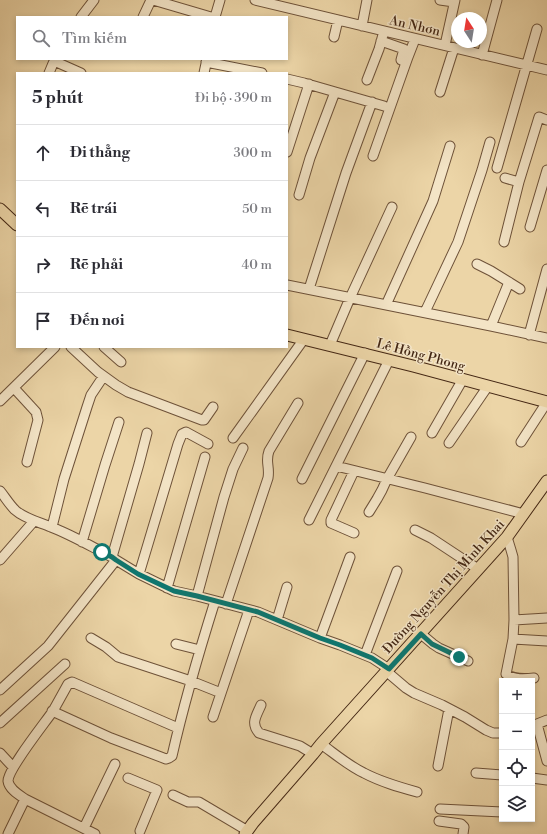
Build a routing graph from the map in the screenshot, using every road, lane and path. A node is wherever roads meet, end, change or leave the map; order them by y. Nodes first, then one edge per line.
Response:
1 (94, 0) edge
2 (152, 0) edge
3 (220, 0) edge
4 (255, 0) edge
5 (367, 0) edge
6 (440, 0) edge
7 (497, 0) edge
8 (454, 1) edge
9 (277, 2) edge
10 (83, 16) edge
11 (144, 16) edge
12 (208, 16) edge
13 (215, 16) edge
14 (338, 20) junction
15 (362, 26) junction
16 (537, 29) dead end
17 (384, 31) junction
18 (334, 37) dead end
19 (415, 39) junction
20 (381, 41) junction
21 (445, 45) junction
22 (451, 47) edge
23 (454, 48) joint
24 (482, 55) junction
25 (54, 60) edge
26 (206, 61) edge
27 (526, 65) junction
28 (398, 68) dead end
29 (547, 70) edge
30 (49, 72) edge
31 (79, 72) edge
32 (204, 72) edge
33 (257, 72) edge
34 (288, 79) edge
35 (367, 80) dead end
36 (309, 84) junction
37 (335, 92) junction
38 (440, 92) dead end
39 (372, 102) junction
40 (384, 106) dead end
41 (543, 118) edge
42 (490, 142) dead end
43 (450, 146) dead end
44 (288, 149) edge
45 (373, 156) dead end
46 (497, 168) dead end
47 (547, 170) edge
48 (505, 178) dead end
49 (519, 182) junction
50 (299, 194) dead end
51 (392, 207) dead end
52 (0, 209) edge
53 (16, 224) edge
54 (530, 227) dead end
55 (504, 242) dead end
56 (476, 264) dead end
57 (547, 269) edge
58 (509, 282) junction
59 (288, 285) edge
60 (309, 290) junction
61 (520, 290) dead end
62 (350, 298) junction
63 (386, 305) junction
64 (424, 312) junction
65 (491, 326) junction
66 (288, 335) edge
67 (529, 335) junction
68 (547, 338) edge
69 (304, 339) junction
70 (330, 345) junction
71 (54, 348) edge
72 (72, 348) edge
73 (105, 348) edge
74 (365, 354) junction
75 (389, 360) junction
76 (121, 362) dead end
77 (103, 377) junction
78 (463, 379) junction
79 (488, 386) junction
80 (14, 388) junction
81 (0, 401) edge
82 (547, 402) edge
83 (298, 403) dead end
84 (213, 407) dead end
85 (119, 422) dead end
86 (147, 433) dead end
87 (432, 433) dead end
88 (411, 437) dead end
89 (233, 438) dead end
90 (450, 442) dead end
91 (520, 442) dead end
92 (208, 444) dead end
93 (243, 448) dead end
94 (205, 457) dead end
95 (27, 462) dead end
96 (336, 466) junction
97 (354, 471) junction
98 (302, 479) dead end
99 (387, 479) junction
100 (547, 481) edge
101 (0, 491) edge
102 (369, 512) dead end
103 (524, 514) junction
104 (309, 520) dead end
105 (34, 521) junction
106 (52, 527) junction
107 (416, 530) dead end
108 (354, 533) dead end
109 (507, 537) junction
110 (82, 542) junction
111 (350, 557) dead end
112 (114, 559) junction
113 (0, 560) edge
114 (478, 569) junction
115 (397, 571) dead end
116 (138, 574) junction
117 (288, 587) dead end
118 (167, 588) junction
119 (197, 596) junction
120 (215, 601) junction
121 (226, 604) junction
122 (249, 610) junction
123 (277, 620) junction
124 (514, 620) junction
125 (546, 620) edge
126 (421, 634) junction
127 (90, 638) dead end
128 (320, 638) junction
129 (512, 639) junction
130 (547, 641) edge
131 (176, 644) dead end
132 (200, 650) junction
133 (365, 655) junction
134 (468, 661) dead end
135 (65, 664) dead end
136 (387, 670) junction
137 (512, 678) edge
138 (191, 681) junction
139 (0, 690) edge
140 (221, 693) junction
141 (261, 705) dead end
142 (449, 709) junction
143 (52, 711) junction
144 (213, 717) dead end
145 (547, 720) edge
146 (0, 723) edge
147 (535, 725) edge
148 (178, 728) junction
149 (499, 733) edge
150 (321, 744) junction
151 (0, 753) edge
152 (313, 754) junction
153 (547, 761) edge
154 (114, 764) dead end
155 (438, 766) dead end
156 (13, 767) junction
157 (476, 773) dead end
158 (499, 776) edge
159 (128, 778) dead end
160 (535, 778) edge
161 (547, 780) edge
162 (417, 792) dead end
163 (173, 795) dead end
164 (24, 799) junction
165 (440, 810) dead end
166 (499, 812) edge
167 (439, 821) dead end
168 (84, 828) junction
169 (247, 832) edge
170 (142, 833) edge
171 (8, 834) edge
172 (95, 834) edge
173 (463, 834) edge

1 - 10 street
2 - 11 street
2 - 12 street
3 - 13 street
4 - 9 street, An Nhơn
5 - 15 street
6 - 8 street
7 - 24 street
8 - 21 street
9 - 14 street, An Nhơn
14 - 15 street, An Nhơn
14 - 18 street
15 - 17 street, An Nhơn
16 - 27 street
17 - 19 street, An Nhơn
17 - 20 street
19 - 21 street, An Nhơn
19 - 45 street
20 - 28 street
20 - 35 street
21 - 22 street, An Nhơn
23 - 24 street, An Nhơn
23 - 38 street
24 - 27 street, An Nhơn
25 - 30 street
25 - 31 street
26 - 32 street
26 - 33 street
27 - 29 street, An Nhơn
27 - 46 street
34 - 36 street
36 - 37 street
36 - 44 street
37 - 39 street
37 - 50 street
39 - 40 street
39 - 60 street
41 - 49 street
42 - 64 street
43 - 63 street
47 - 54 street
48 - 49 street
49 - 55 street
51 - 62 street
52 - 53 main road
56 - 58 street
57 - 67 street
58 - 61 street
58 - 65 street
59 - 60 street
60 - 62 street
62 - 63 street
62 - 70 street
63 - 64 street
64 - 65 street
65 - 67 street
66 - 69 main road, Lê Hồng Phong
67 - 68 street
69 - 70 main road, Lê Hồng Phong
69 - 89 street
70 - 74 main road, Lê Hồng Phong
71 - 80 street
72 - 77 street
73 - 76 street
74 - 75 main road, Lê Hồng Phong
74 - 98 street
75 - 78 main road, Lê Hồng Phong
75 - 96 street
77 - 84 street
77 - 106 street
78 - 79 main road, Lê Hồng Phong
78 - 87 street
79 - 82 main road, Lê Hồng Phong
79 - 90 street
80 - 81 street
80 - 95 street
82 - 91 street
83 - 121 street
85 - 110 street
86 - 112 street
88 - 99 street
92 - 116 street
93 - 119 street
94 - 118 street
96 - 97 street
96 - 104 street
97 - 99 street
97 - 108 street
99 - 102 street
99 - 103 street
100 - 103 main road, Đường Nguyễn Thị Minh Khai
101 - 105 street
103 - 109 main road, Đường Nguyễn Thị Minh Khai
105 - 106 street
105 - 113 street
106 - 110 street
107 - 114 street
109 - 114 main road, Đường Nguyễn Thị Minh Khai
109 - 124 street
110 - 112 street
111 - 128 street
112 - 116 street
112 - 139 street
114 - 126 main road, Đường Nguyễn Thị Minh Khai
115 - 133 street
116 - 118 street
117 - 123 street
118 - 119 street
119 - 120 street
120 - 121 street
120 - 132 street
121 - 122 street
122 - 123 street
122 - 140 street
123 - 128 street
124 - 125 street
124 - 129 street
126 - 134 street
126 - 136 main road, Đường Nguyễn Thị Minh Khai
127 - 138 street
128 - 133 street
129 - 130 street
129 - 137 street
131 - 132 street
132 - 138 street
133 - 136 street
135 - 146 street
136 - 142 street
136 - 150 main road, Đường Nguyễn Thị Minh Khai
138 - 140 street
138 - 148 street
140 - 144 street
141 - 152 street
142 - 149 street
142 - 155 street
143 - 148 street
143 - 148 street
143 - 156 street
145 - 147 street
147 - 153 street
150 - 152 main road, Đường Nguyễn Thị Minh Khai
150 - 162 street
151 - 156 street
152 - 169 main road, Đường Nguyễn Thị Minh Khai
154 - 168 street
156 - 164 street
157 - 158 street
159 - 170 street
160 - 161 street
163 - 169 street
164 - 168 street
164 - 171 street
165 - 166 street
167 - 173 street
168 - 172 street

